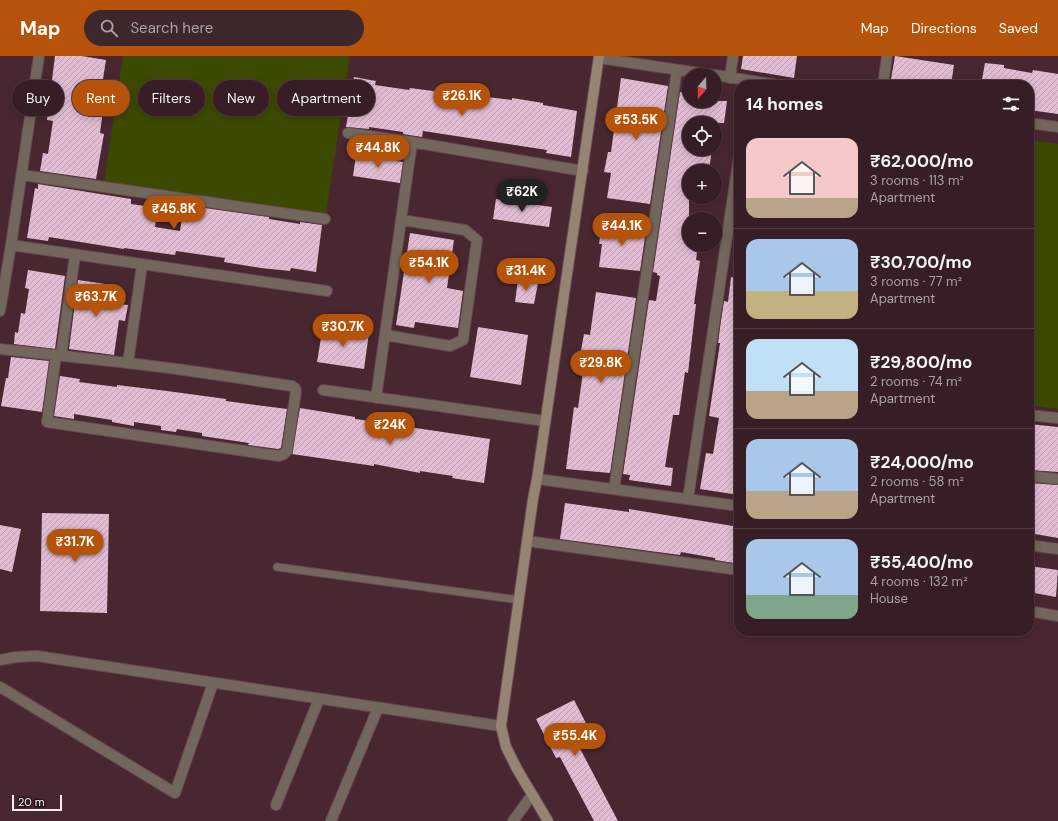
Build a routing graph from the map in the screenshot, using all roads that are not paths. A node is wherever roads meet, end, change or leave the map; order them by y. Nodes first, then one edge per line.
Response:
1 (39, 56) edge
2 (733, 56) edge
3 (887, 56) edge
4 (599, 57) edge
5 (677, 70) junction
6 (682, 71) edge
7 (722, 76) edge
8 (730, 78) junction
9 (738, 80) edge
10 (884, 80) edge
11 (1034, 124) edge
12 (1058, 127) edge
13 (348, 133) dead end
14 (412, 142) junction
15 (583, 171) junction
16 (22, 175) junction
17 (734, 217) edge
18 (325, 219) dead end
19 (402, 220) junction
20 (11, 245) junction
21 (75, 255) junction
22 (142, 265) junction
23 (327, 292) dead end
24 (0, 311) edge
25 (385, 336) junction
26 (0, 348) edge
27 (58, 356) junction
28 (128, 363) junction
29 (323, 390) dead end
30 (376, 398) junction
31 (1034, 416) edge
32 (1058, 418) edge
33 (546, 421) junction
34 (1034, 477) edge
35 (537, 479) junction
36 (1058, 479) edge
37 (614, 489) junction
38 (688, 499) junction
39 (734, 505) edge
40 (527, 541) junction
41 (1034, 546) edge
42 (1058, 549) edge
43 (277, 567) dead end
44 (734, 569) edge
45 (519, 600) junction
46 (1034, 612) edge
47 (1058, 616) edge
48 (0, 660) edge
49 (213, 683) junction
50 (0, 687) edge
51 (319, 699) junction
52 (378, 708) junction
53 (501, 726) junction
54 (532, 795) junction
55 (276, 805) dead end
56 (331, 821) edge
57 (512, 821) edge
58 (548, 821) edge

1 - 16 street
2 - 8 street
3 - 10 street
4 - 5 street
4 - 15 street
5 - 6 street
5 - 37 street
7 - 8 street
8 - 9 street
11 - 12 street
13 - 14 street
14 - 15 street
14 - 19 street
15 - 33 street
16 - 18 street
16 - 20 street
17 - 38 street
19 - 25 street
19 - 25 street
20 - 21 street
20 - 24 street
21 - 22 street
21 - 27 street
22 - 23 street
22 - 28 street
25 - 30 street
26 - 27 street
27 - 28 street
27 - 28 street
29 - 30 street
30 - 33 street
31 - 32 street
33 - 35 street
34 - 36 street
35 - 37 street
35 - 40 street
37 - 38 street
38 - 39 street
40 - 44 street
40 - 45 street
41 - 42 street
43 - 45 lane
45 - 53 street
46 - 47 street
48 - 49 street
49 - 50 street
49 - 51 street
51 - 52 street
51 - 55 street
52 - 53 street
52 - 56 street
53 - 54 street
54 - 57 street
54 - 58 street

